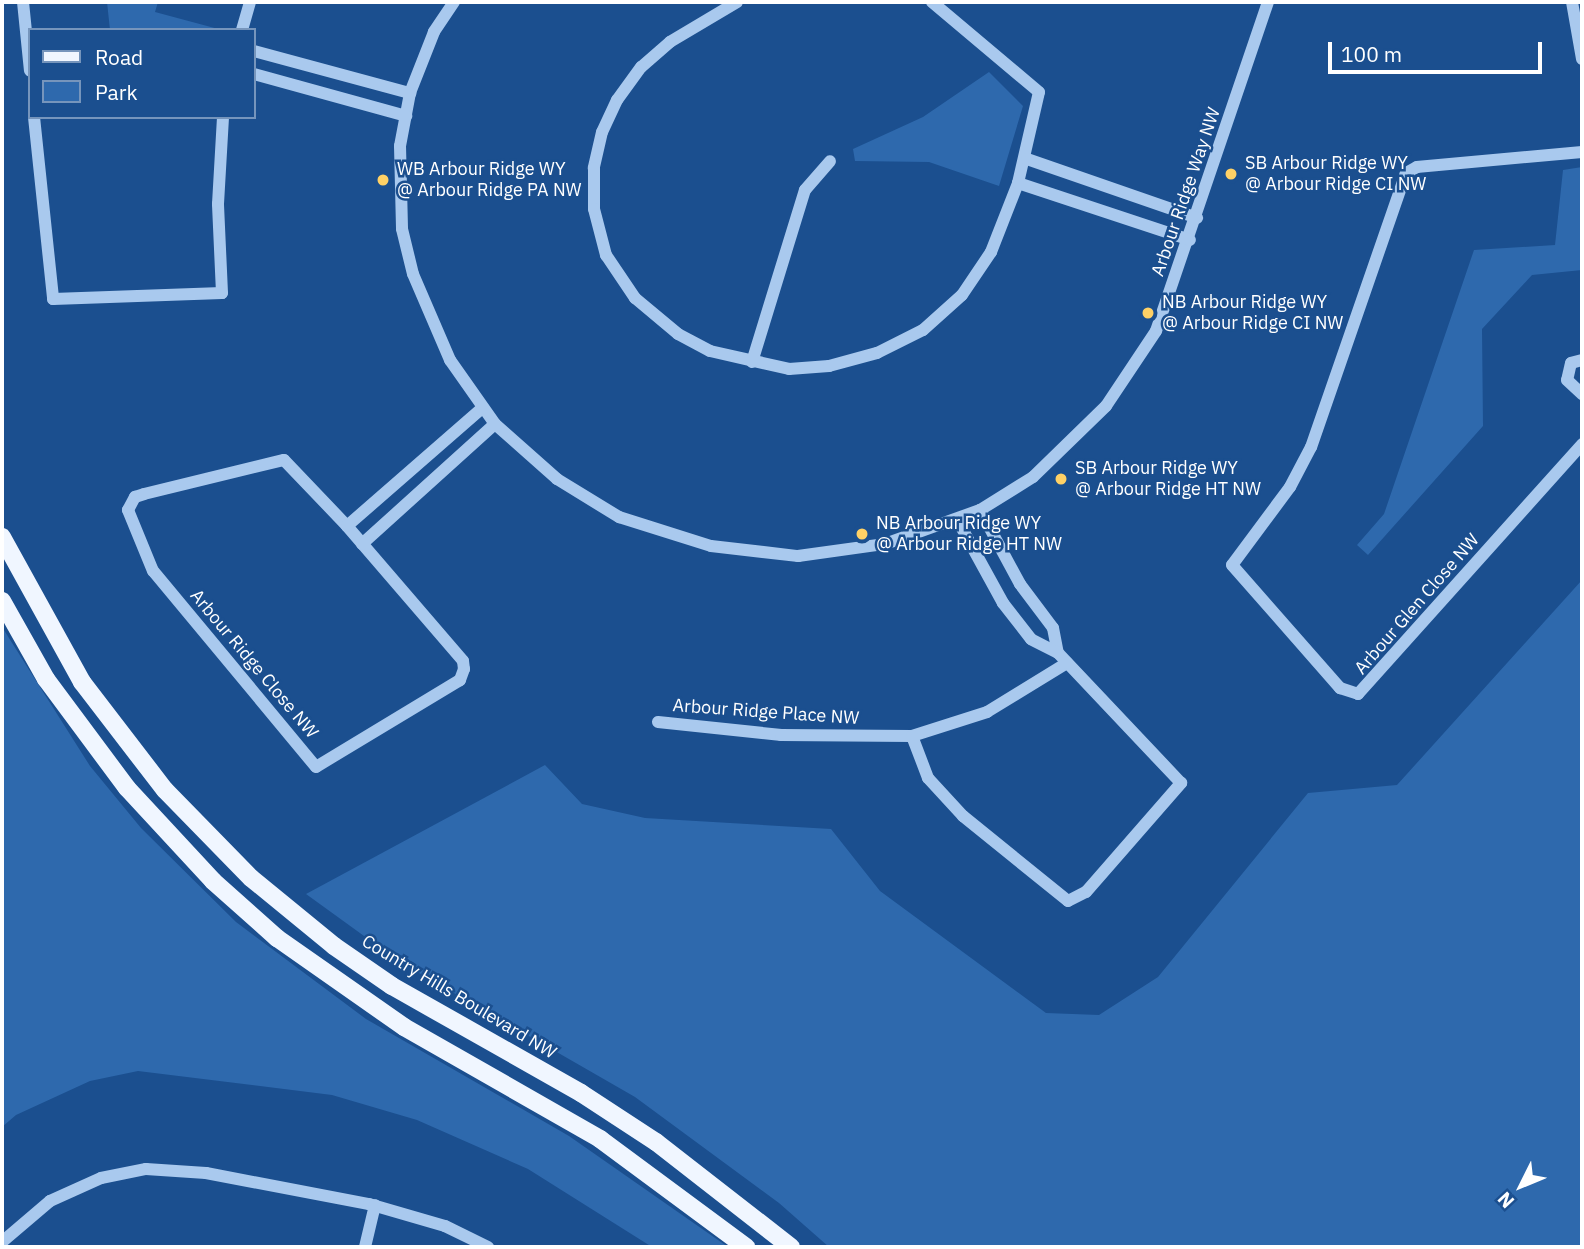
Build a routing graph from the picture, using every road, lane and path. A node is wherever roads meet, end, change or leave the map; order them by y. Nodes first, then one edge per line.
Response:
1 (23, 2) edge
2 (250, 2) edge
3 (454, 2) edge
4 (737, 2) edge
5 (932, 2) edge
6 (1268, 2) edge
7 (1572, 2) edge
8 (243, 28) edge
9 (28, 51) edge
10 (256, 52) edge
11 (1582, 59) edge
12 (256, 75) edge
13 (410, 93) junction
14 (406, 116) junction
15 (34, 119) edge
16 (223, 119) edge
17 (1582, 152) edge
18 (1027, 159) junction
19 (830, 161) dead end
20 (1018, 183) junction
21 (1197, 218) junction
22 (1190, 240) junction
23 (1582, 359) edge
24 (752, 362) junction
25 (1582, 394) edge
26 (481, 409) junction
27 (495, 424) junction
28 (1582, 444) edge
29 (980, 510) junction
30 (958, 521) junction
31 (347, 526) junction
32 (2, 537) edge
33 (362, 544) junction
34 (2, 601) edge
35 (1063, 658) junction
36 (658, 722) dead end
37 (912, 736) junction
38 (375, 1205) junction
39 (2, 1242) edge
40 (365, 1247) edge
41 (488, 1247) edge
42 (746, 1247) edge
43 (791, 1247) edge

1 - 9 street
2 - 8 street
3 - 13 street, Arbour Ridge Way NW
4 - 24 street
5 - 18 street
6 - 21 street, Arbour Ridge Way NW
7 - 11 street
10 - 13 street
12 - 14 street
13 - 14 street, Arbour Ridge Way NW
14 - 26 street, Arbour Ridge Way NW
15 - 16 street
17 - 28 street, Arbour Glen Close NW
18 - 20 street
18 - 21 street
19 - 24 street
20 - 22 street
20 - 24 street
21 - 22 street, Arbour Ridge Way NW
22 - 29 street, Arbour Ridge Way NW
23 - 25 street
26 - 27 street, Arbour Ridge Way NW
26 - 31 street
27 - 30 street, Arbour Ridge Way NW
27 - 33 street
29 - 30 street, Arbour Ridge Way NW
29 - 35 street
30 - 35 street
31 - 33 street, Arbour Ridge Close NW
31 - 33 street, Arbour Ridge Close NW
32 - 43 main road, Country Hills Boulevard NW
34 - 42 main road
35 - 37 street, Arbour Ridge Place NW
35 - 37 street
36 - 37 street, Arbour Ridge Place NW
38 - 39 street
38 - 40 street
38 - 41 street

